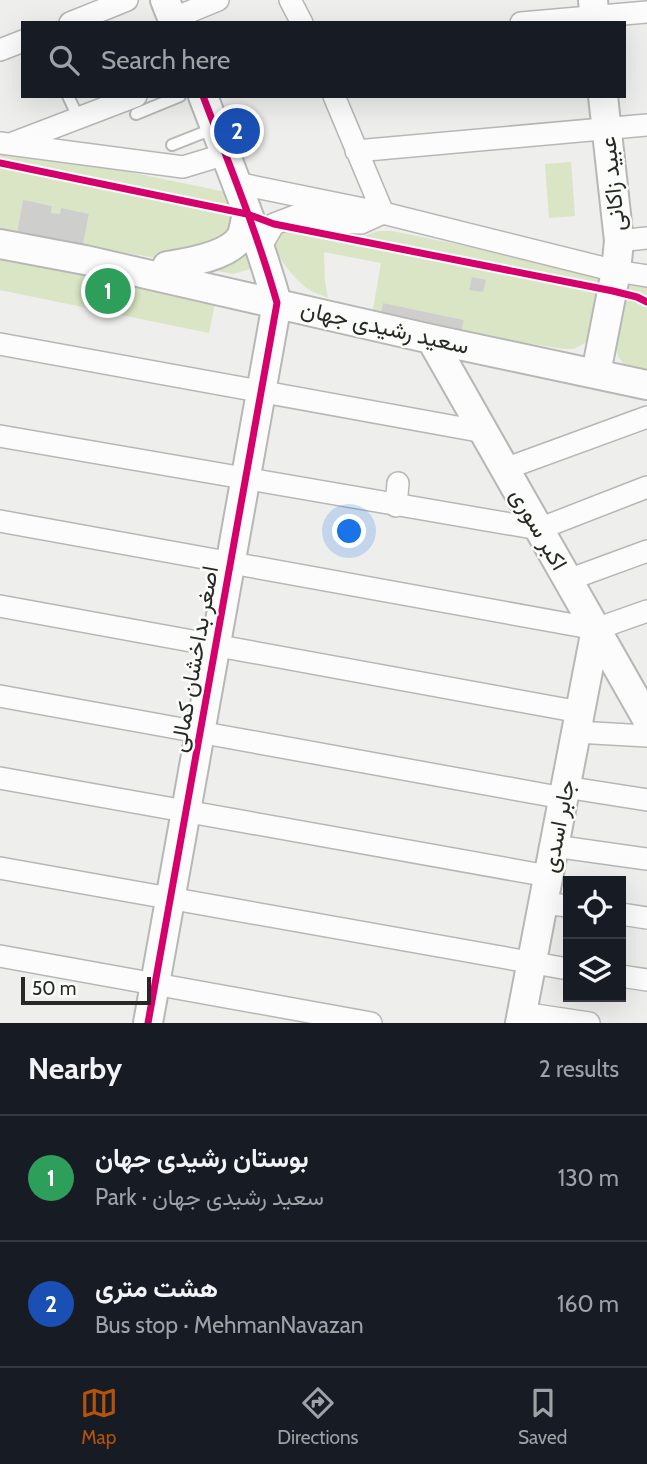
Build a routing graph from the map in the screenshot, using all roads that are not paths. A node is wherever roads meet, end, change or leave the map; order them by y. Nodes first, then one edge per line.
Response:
1 (127, 0) edge
2 (218, 0) edge
3 (290, 0) edge
4 (647, 12) edge
5 (594, 13) edge
6 (170, 14) edge
7 (75, 21) edge
8 (301, 21) edge
9 (536, 21) edge
10 (21, 42) edge
11 (0, 50) edge
12 (69, 98) edge
13 (170, 98) edge
14 (204, 98) edge
15 (335, 98) edge
16 (603, 98) edge
17 (136, 105) edge
18 (79, 119) junction
19 (647, 125) edge
20 (215, 128) junction
21 (607, 128) junction
22 (4, 144) edge
23 (172, 145) dead end
24 (356, 151) junction
25 (226, 154) junction
26 (236, 183) junction
27 (383, 213) junction
28 (247, 215) junction
29 (0, 233) edge
30 (647, 238) edge
31 (619, 241) junction
32 (0, 244) edge
33 (261, 246) junction
34 (167, 266) junction
35 (617, 271) junction
36 (647, 276) edge
37 (278, 303) junction
38 (431, 339) junction
39 (0, 344) edge
40 (596, 373) junction
41 (647, 385) edge
42 (261, 392) junction
43 (647, 417) edge
44 (484, 432) junction
45 (0, 436) edge
46 (505, 469) junction
47 (246, 480) junction
48 (398, 483) dead end
49 (647, 486) edge
50 (396, 506) junction
51 (0, 521) edge
52 (539, 529) junction
53 (647, 551) edge
54 (231, 562) junction
55 (568, 580) junction
56 (0, 606) edge
57 (647, 611) edge
58 (596, 629) junction
59 (216, 646) junction
60 (638, 684) edge
61 (0, 696) edge
62 (647, 719) edge
63 (578, 722) junction
64 (200, 732) junction
65 (647, 736) edge
66 (0, 778) edge
67 (564, 793) junction
68 (647, 800) edge
69 (186, 811) junction
70 (554, 846) junction
71 (647, 859) edge
72 (0, 868) edge
73 (553, 895) edge
74 (170, 899) junction
75 (626, 915) edge
76 (647, 918) edge
77 (0, 956) edge
78 (531, 964) junction
79 (563, 968) edge
80 (626, 977) edge
81 (647, 980) edge
82 (155, 984) junction
83 (521, 1018) edge
84 (148, 1023) edge
85 (371, 1023) edge
86 (589, 1023) edge

1 - 7 street
2 - 6 street
3 - 8 street
4 - 5 street
5 - 9 street
10 - 11 street
12 - 18 lane
13 - 17 lane
14 - 20 street
15 - 24 street
16 - 21 street, عبید زاکانی
17 - 18 street
18 - 22 street
19 - 21 street
20 - 23 lane
20 - 25 street
21 - 24 street
21 - 31 street, عبید زاکانی
22 - 25 street
24 - 27 street
25 - 26 street
26 - 27 street
26 - 28 street
27 - 33 street
27 - 35 street
28 - 33 street
28 - 34 street
29 - 34 street
30 - 31 street
31 - 35 street, عبید زاکانی
32 - 37 street, سعید رشیدی جهان
33 - 34 street
33 - 37 street
35 - 36 street
35 - 40 street, عبید زاکانی
37 - 38 street, سعید رشیدی جهان
37 - 42 street, اصغر بداخشان کمالی
38 - 40 street, سعید رشیدی جهان
38 - 44 street, اکبر سوری
39 - 42 street
40 - 41 street, سعید رشیدی جهان
42 - 44 street
42 - 47 street, اصغر بداخشان کمالی
43 - 46 street
44 - 46 street, اکبر سوری
45 - 47 street
46 - 52 street, اکبر سوری
47 - 50 street
47 - 54 street, اصغر بداخشان کمالی
48 - 50 street
49 - 52 street
50 - 52 street
51 - 54 street
52 - 55 street, اکبر سوری
53 - 55 street
54 - 58 street
54 - 59 street, اصغر بداخشان کمالی
55 - 58 street, اکبر سوری
56 - 59 street
57 - 58 street
58 - 60 street, اکبر سوری
58 - 63 street, جابر اسدی
59 - 63 street
59 - 64 street, اصغر بداخشان کمالی
60 - 62 street, اکبر سوری
61 - 64 street
63 - 65 street
63 - 67 street, جابر اسدی
64 - 67 street
64 - 69 street, اصغر بداخشان کمالی
66 - 69 street
67 - 68 street
67 - 70 street, جابر اسدی
69 - 73 street
69 - 74 street, اصغر بداخشان کمالی
70 - 71 street
70 - 73 street, جابر اسدی
72 - 74 street
73 - 78 street, جابر اسدی
74 - 78 street
74 - 82 street, اصغر بداخشان کمالی
75 - 76 street
77 - 82 street
78 - 79 street
78 - 83 street, جابر اسدی
80 - 81 street
82 - 84 street, اصغر بداخشان کمالی
82 - 85 street
83 - 86 street

